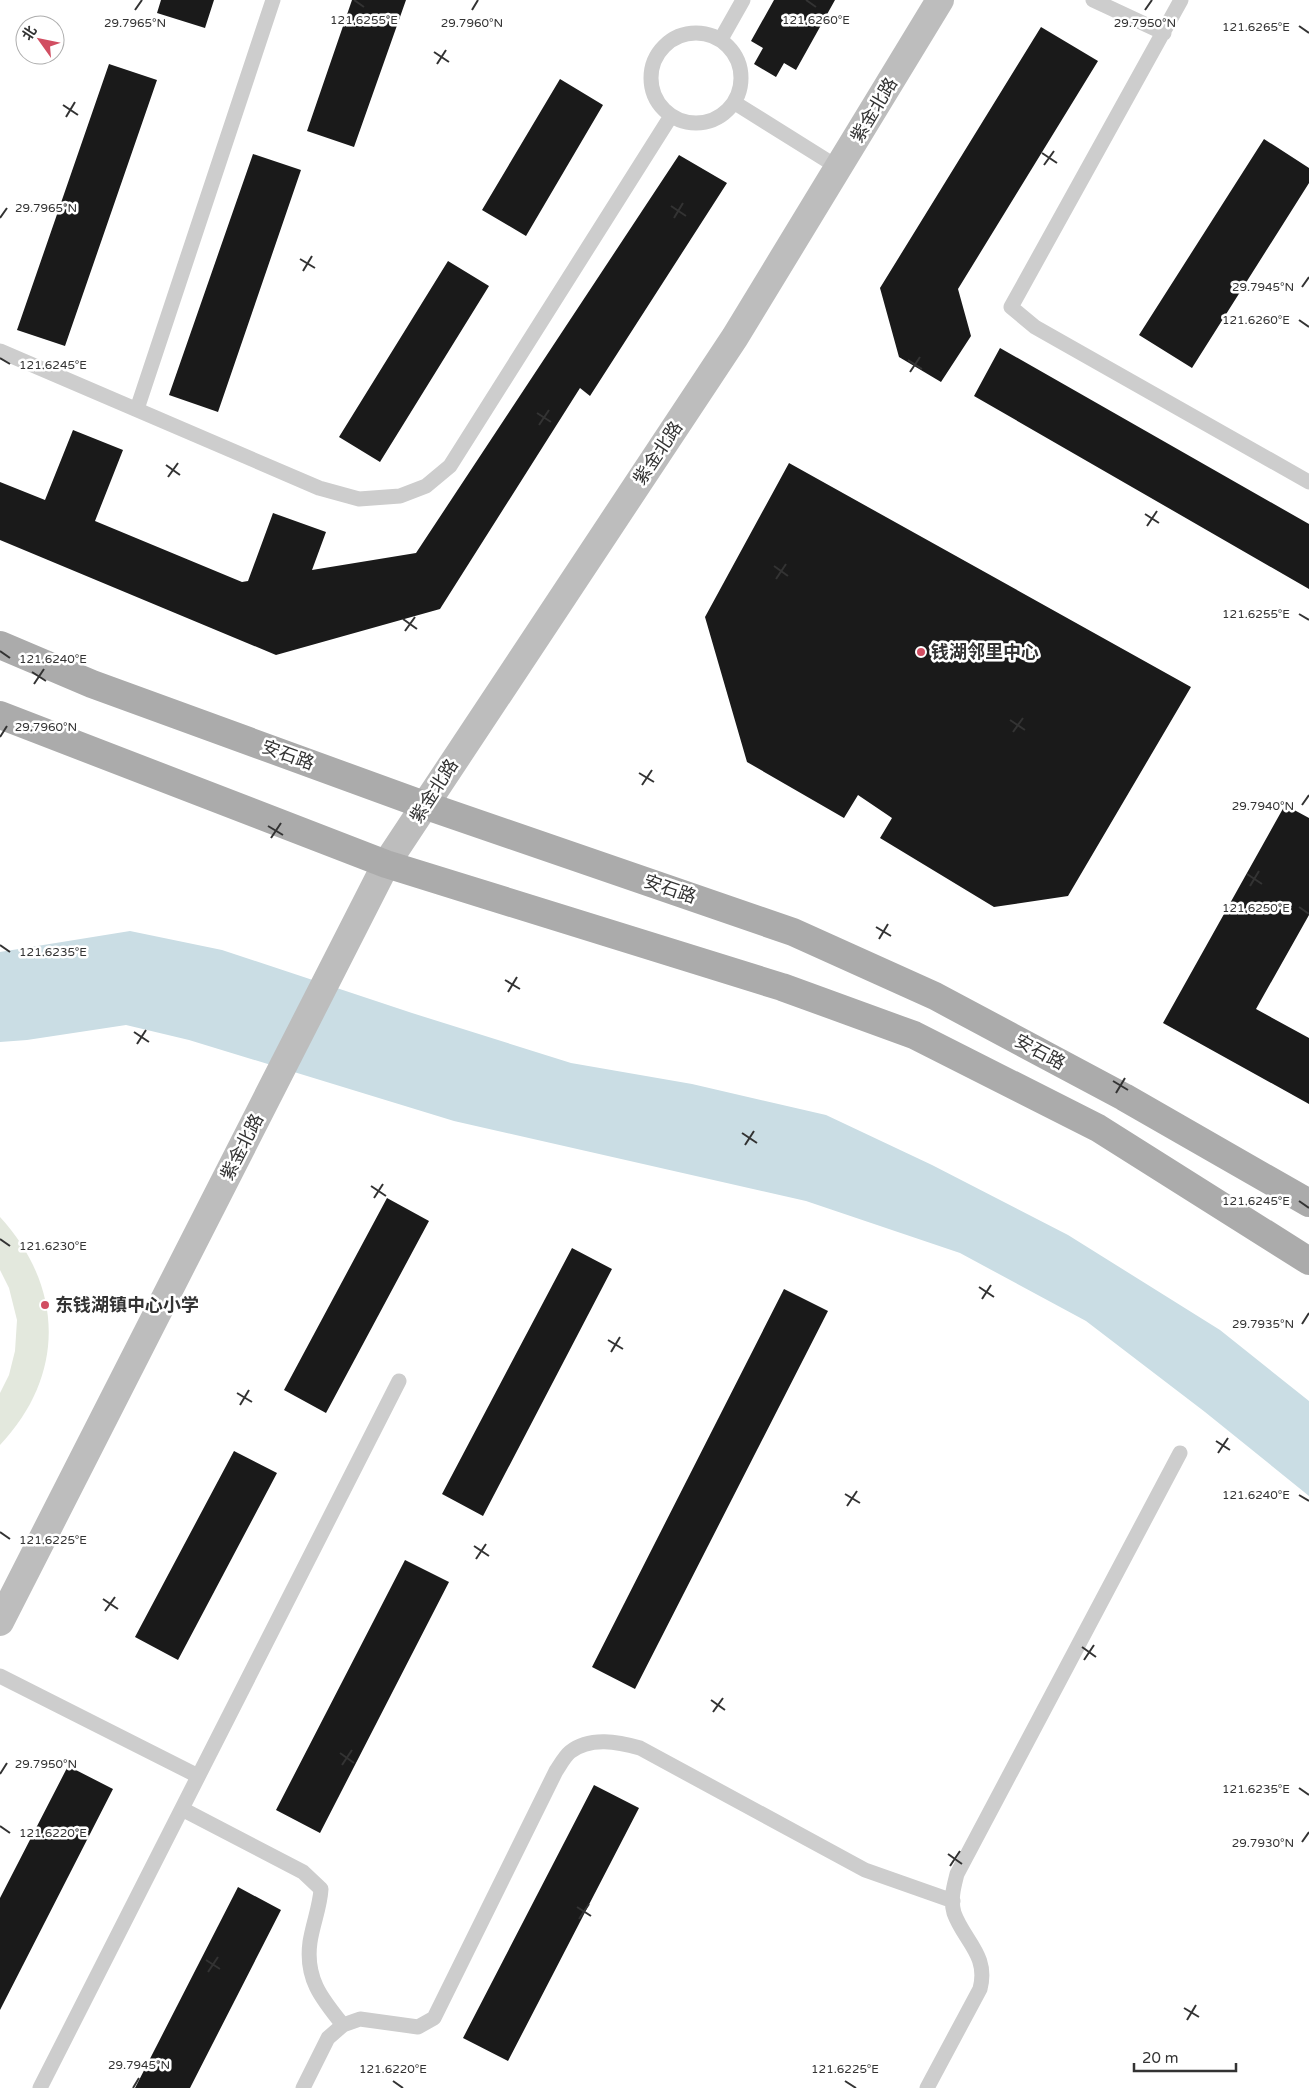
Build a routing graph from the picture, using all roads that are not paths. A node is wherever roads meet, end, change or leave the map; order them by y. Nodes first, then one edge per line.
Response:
1 (273, 0) edge
2 (743, 0) edge
3 (940, 0) edge
4 (1093, 0) edge
5 (1181, 0) edge
6 (1164, 33) junction
7 (722, 38) junction
8 (735, 103) junction
9 (671, 116) junction
10 (839, 168) junction
11 (0, 351) edge
12 (136, 409) junction
13 (1309, 482) edge
14 (0, 645) edge
15 (0, 715) edge
16 (424, 805) junction
17 (386, 864) junction
18 (1309, 1203) edge
19 (1309, 1262) edge
20 (399, 1381) dead end
21 (1180, 1453) dead end
22 (0, 1622) edge
23 (0, 1676) edge
24 (198, 1776) junction
25 (182, 1809) junction
26 (952, 1901) junction
27 (343, 2025) junction
28 (40, 2088) edge
29 (303, 2088) edge
30 (927, 2088) edge

1 - 12 lane
2 - 7 lane
3 - 10 street, 紫金北路
4 - 6 lane
5 - 6 lane
6 - 13 lane
7 - 8 lane
7 - 9 lane
8 - 9 lane
8 - 10 lane
9 - 12 lane
10 - 16 street, 紫金北路
11 - 12 lane
14 - 16 main road, 安石路
15 - 17 main road
16 - 17 street, 紫金北路
16 - 18 main road, 安石路
17 - 19 main road
17 - 22 street, 紫金北路
20 - 24 lane
21 - 26 lane
23 - 24 lane
24 - 25 lane
25 - 27 lane
25 - 28 lane
26 - 27 lane
26 - 30 lane
27 - 29 lane

